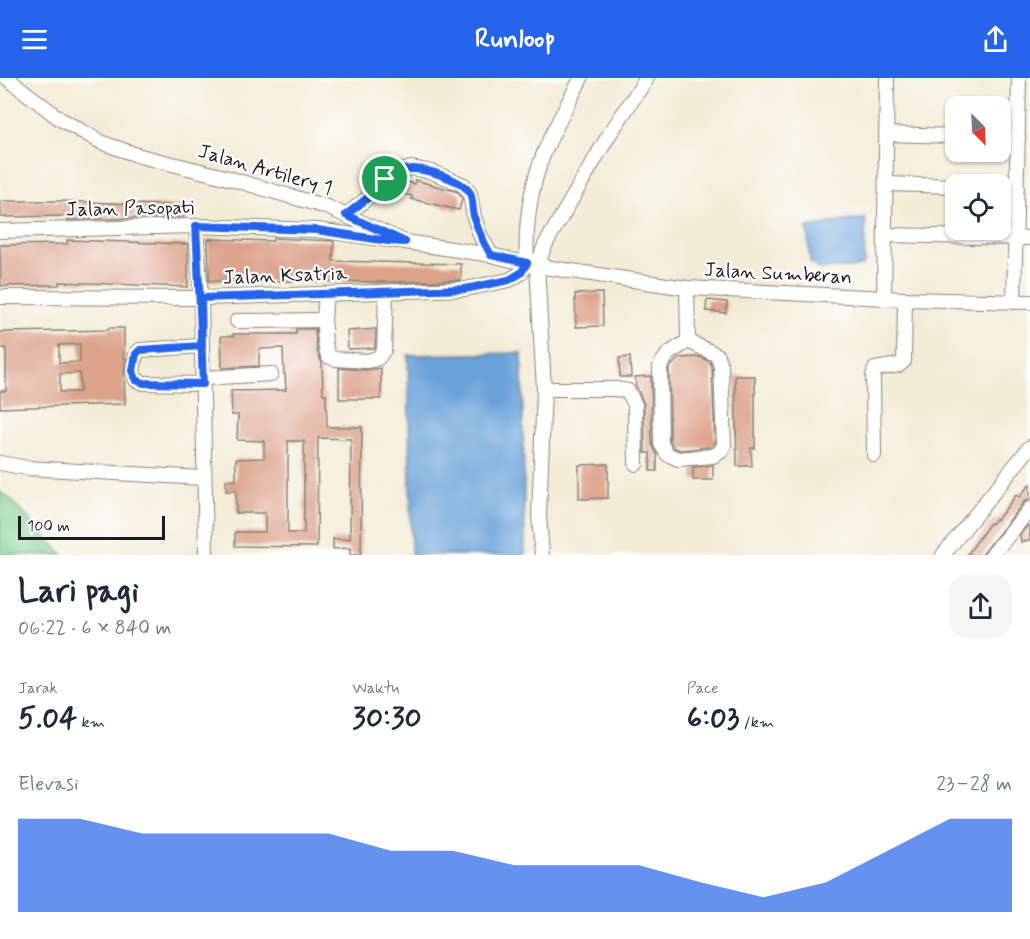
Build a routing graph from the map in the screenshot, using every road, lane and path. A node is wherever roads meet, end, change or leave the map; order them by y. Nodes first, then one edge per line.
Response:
1 (7, 78) edge
2 (581, 78) edge
3 (647, 78) edge
4 (887, 78) edge
5 (1019, 78) edge
6 (886, 134) junction
7 (945, 136) edge
8 (1011, 138) edge
9 (1018, 138) junction
10 (886, 183) junction
11 (945, 186) edge
12 (1011, 188) edge
13 (1017, 188) junction
14 (346, 215) junction
15 (196, 226) junction
16 (0, 231) edge
17 (885, 235) junction
18 (1016, 238) junction
19 (1030, 238) edge
20 (405, 242) junction
21 (491, 255) junction
22 (532, 265) junction
23 (687, 288) junction
24 (387, 292) junction
25 (326, 295) junction
26 (0, 297) edge
27 (201, 298) junction
28 (884, 298) junction
29 (904, 299) junction
30 (1014, 302) junction
31 (1030, 302) edge
32 (324, 320) junction
33 (237, 321) dead end
34 (688, 341) junction
35 (202, 346) junction
36 (271, 374) dead end
37 (203, 381) junction
38 (544, 389) junction
39 (1030, 447) edge
40 (874, 455) dead end
41 (0, 463) edge
42 (636, 464) dead end
43 (203, 478) junction
44 (1030, 512) edge
45 (206, 555) edge
46 (542, 555) edge
47 (943, 555) edge
48 (992, 555) edge

1 - 14 street, Jalan Artilery 1
2 - 22 street
3 - 22 street
4 - 6 street
5 - 9 street
6 - 7 street
6 - 10 street
8 - 9 street
9 - 13 street
10 - 11 street
10 - 17 street
12 - 13 street
13 - 18 street
14 - 20 street, Jalan Artilery 1
14 - 21 street
15 - 16 street, Jalan Pasopati
15 - 20 street, Jalan Pasopati
15 - 27 street
17 - 18 street
17 - 28 street
18 - 19 street
18 - 30 street
20 - 21 street, Jalan Artilery 1
21 - 22 street, Jalan Artilery 1
22 - 23 street, Jalan Sumberan
22 - 24 street, Jalan Ksatria
22 - 38 street
23 - 28 street, Jalan Sumberan
23 - 34 street
24 - 25 street, Jalan Ksatria
24 - 32 street
25 - 27 street, Jalan Ksatria
25 - 32 street
26 - 27 street, Jalan Ksatria
27 - 35 street
28 - 29 street, Jalan Sumberan
29 - 30 street, Jalan Sumberan
29 - 40 street
30 - 31 street, Jalan Sumberan
32 - 33 street
34 - 34 street
35 - 37 street
35 - 37 street
36 - 37 street
37 - 43 street
38 - 42 street
38 - 46 street
39 - 47 street
41 - 43 street
43 - 45 street
44 - 48 street

